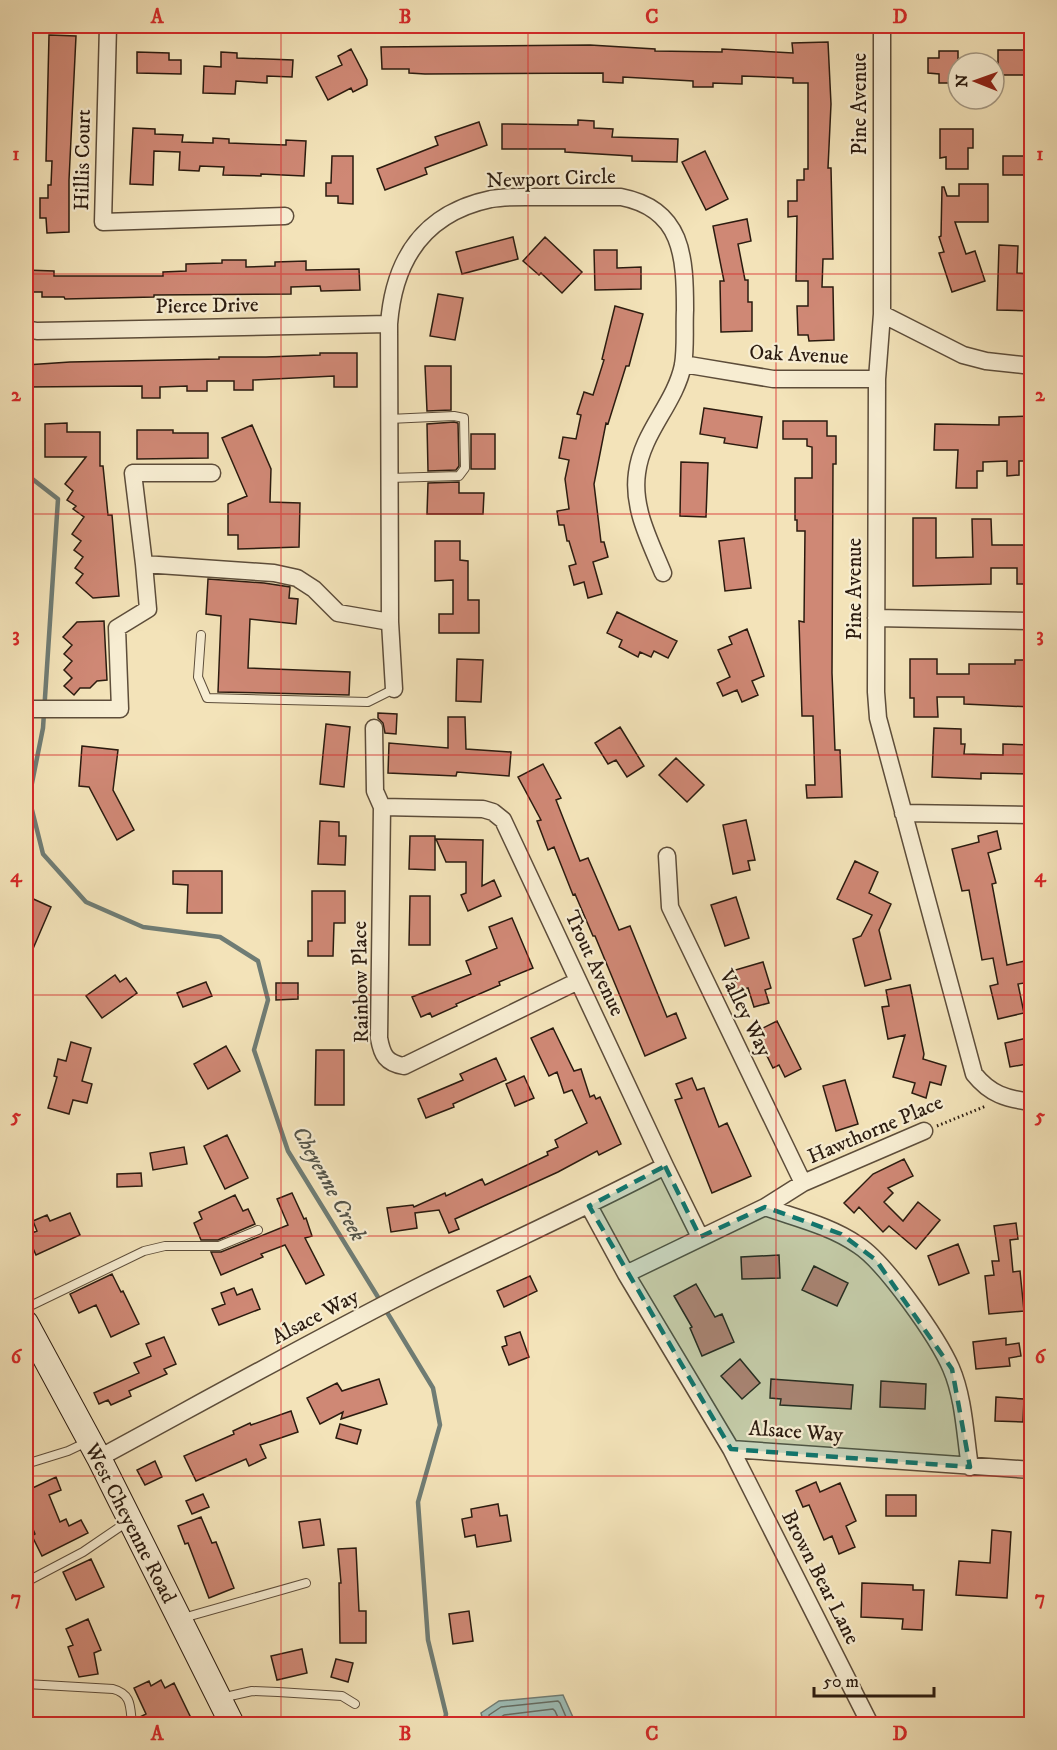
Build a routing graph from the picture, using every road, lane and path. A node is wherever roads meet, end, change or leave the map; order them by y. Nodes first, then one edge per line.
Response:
1 (108, 26) edge
2 (882, 26) edge
3 (285, 216) dead end
4 (882, 314) junction
5 (389, 324) junction
6 (26, 329) edge
7 (683, 364) junction
8 (1032, 366) edge
9 (877, 379) junction
10 (389, 419) junction
11 (212, 473) dead end
12 (389, 478) junction
13 (144, 564) junction
14 (663, 573) dead end
15 (876, 618) junction
16 (1029, 621) dead end
17 (390, 622) junction
18 (201, 635) dead end
19 (394, 689) joint
20 (29, 709) edge
21 (374, 728) dead end
22 (382, 807) junction
23 (903, 813) junction
24 (1032, 815) edge
25 (667, 856) dead end
26 (578, 981) junction
27 (1004, 1097) junction
28 (1032, 1102) edge
29 (924, 1131) joint
30 (665, 1166) junction
31 (803, 1184) junction
32 (589, 1206) junction
33 (765, 1207) junction
34 (258, 1230) dead end
35 (700, 1238) junction
36 (626, 1274) junction
37 (26, 1308) edge
38 (26, 1323) edge
39 (731, 1449) junction
40 (94, 1450) junction
41 (26, 1464) edge
42 (970, 1467) junction
43 (1032, 1470) edge
44 (130, 1520) junction
45 (26, 1581) edge
46 (306, 1583) dead end
47 (179, 1619) junction
48 (26, 1684) edge
49 (219, 1698) junction
50 (355, 1704) dead end
51 (132, 1725) edge
52 (232, 1725) edge
53 (870, 1725) edge

1 - 3 street, Hillis Court
2 - 4 street, Pine Avenue
4 - 8 street
4 - 9 street, Pine Avenue
5 - 6 street, Pierce Drive
5 - 7 street, Newport Circle
5 - 10 street, Newport Circle
7 - 9 street, Oak Avenue
7 - 14 street, Newport Circle
9 - 15 street, Pine Avenue
10 - 12 street, Newport Circle
10 - 12 lane
11 - 13 street
12 - 17 street, Newport Circle
13 - 17 street
13 - 20 street
15 - 16 street
15 - 23 street, Pine Avenue
17 - 19 street, Newport Circle
18 - 19 lane
21 - 22 street, Rainbow Place
22 - 26 street, Trout Avenue
22 - 26 street, Rainbow Place
23 - 24 street
23 - 27 street, Pine Avenue
25 - 31 street, Valley Way
26 - 30 street, Trout Avenue
27 - 28 street, Pine Avenue
27 - 29 path, Hawthorne Place
29 - 31 street, Hawthorne Place
30 - 32 street, Alsace Way
30 - 35 street, Trout Avenue
31 - 33 street, Hawthorne Place
32 - 36 street, Alsace Way
32 - 40 street, Alsace Way
33 - 35 street, Hawthorne Place
33 - 42 street
34 - 37 lane
35 - 36 street, Hawthorne Place
36 - 39 street, Alsace Way
38 - 40 main road, West Cheyenne Road
39 - 42 street, Alsace Way
39 - 53 street, Brown Bear Lane
40 - 41 lane
40 - 44 main road, West Cheyenne Road
42 - 43 street, Alsace Way
44 - 45 lane
44 - 47 main road, West Cheyenne Road
46 - 47 lane
47 - 49 main road, West Cheyenne Road
48 - 51 lane
49 - 50 lane
49 - 52 main road, West Cheyenne Road

